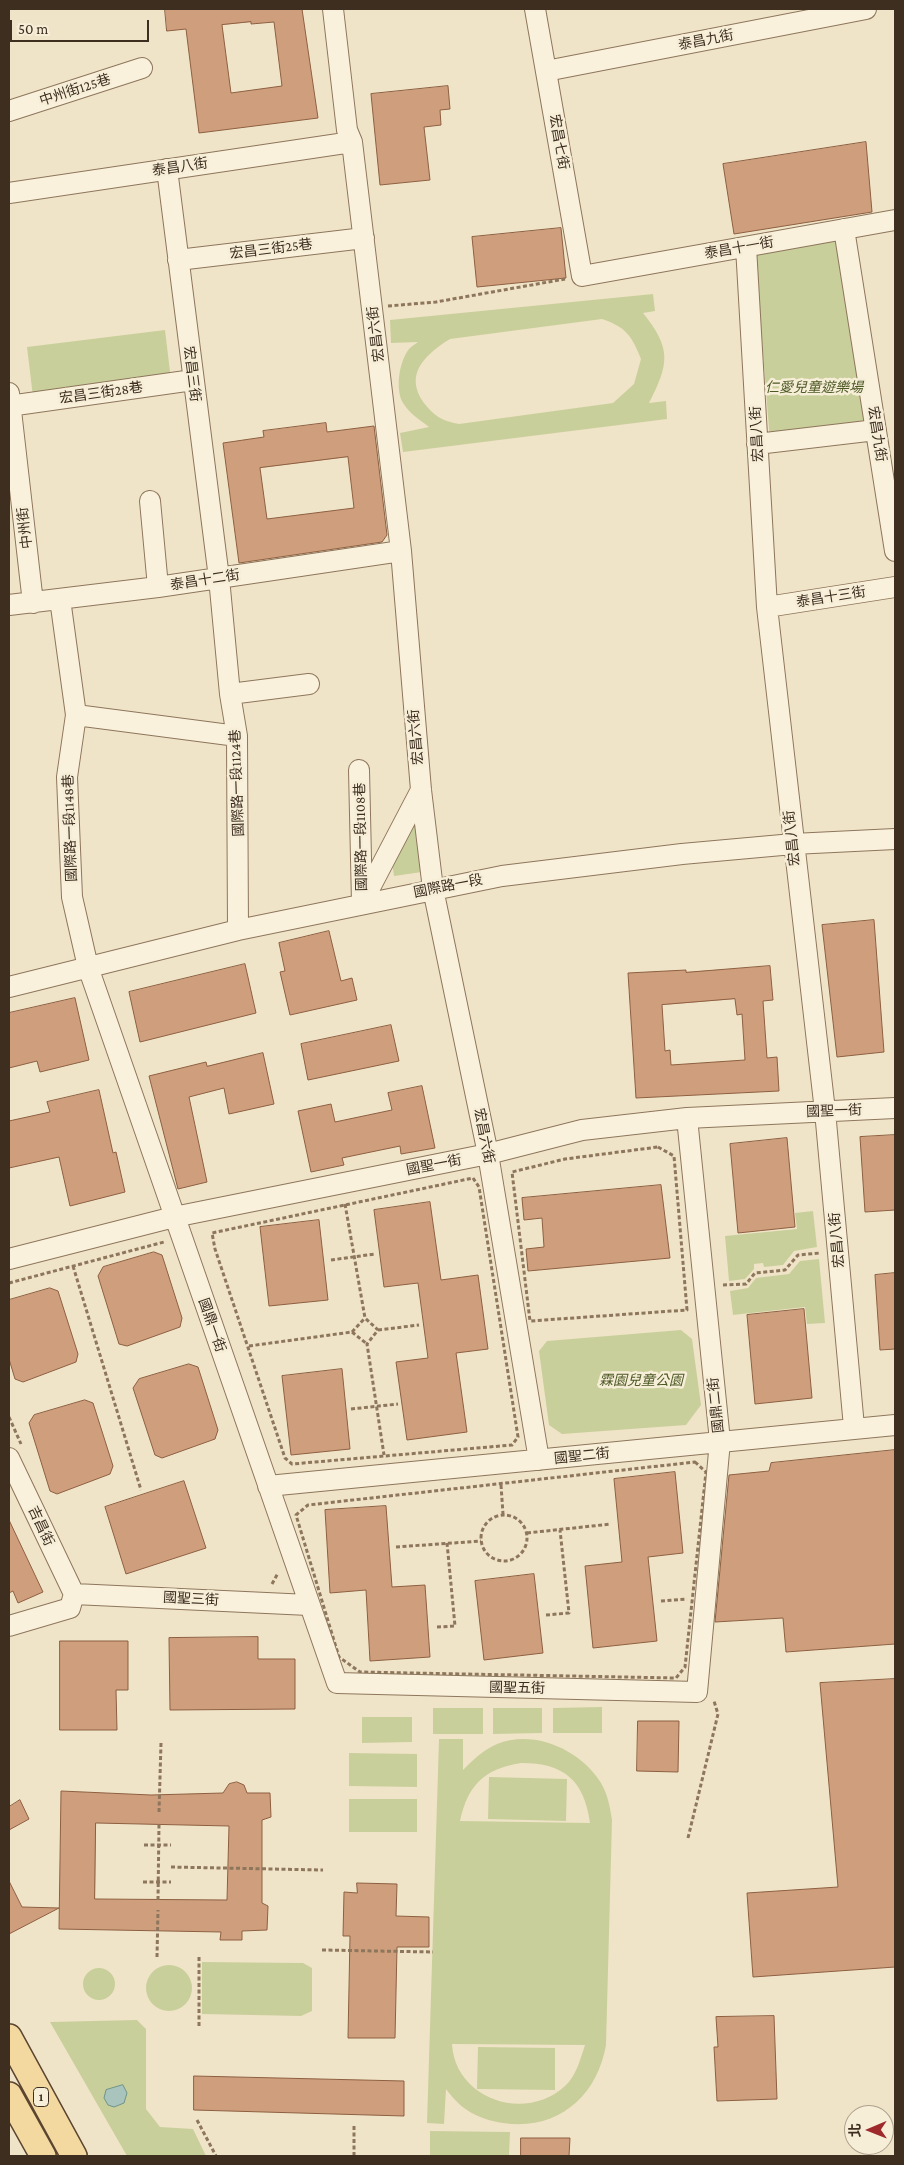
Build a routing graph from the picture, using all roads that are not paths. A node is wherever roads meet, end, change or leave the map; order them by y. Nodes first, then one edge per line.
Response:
1 (333, 9) edge
2 (535, 9) edge
3 (866, 9) edge
4 (142, 68) dead end
5 (546, 71) junction
6 (9, 111) edge
7 (352, 142) junction
8 (167, 169) junction
9 (9, 192) edge
10 (895, 220) edge
11 (844, 229) junction
12 (364, 238) junction
13 (746, 247) junction
14 (178, 260) junction
15 (582, 276) joint
16 (192, 380) junction
17 (9, 401) edge
18 (876, 430) junction
19 (757, 444) junction
20 (150, 501) dead end
21 (895, 550) edge
22 (401, 551) junction
23 (219, 578) junction
24 (158, 587) junction
25 (895, 587) edge
26 (60, 599) junction
27 (33, 603) junction
28 (9, 605) edge
29 (767, 607) junction
30 (309, 684) dead end
31 (230, 694) junction
32 (76, 716) junction
33 (237, 736) junction
34 (360, 770) dead end
35 (421, 790) junction
36 (895, 839) edge
37 (793, 844) junction
38 (432, 888) junction
39 (362, 904) junction
40 (238, 930) junction
41 (88, 966) junction
42 (9, 987) edge
43 (895, 1108) edge
44 (825, 1111) junction
45 (687, 1118) junction
46 (488, 1154) junction
47 (174, 1217) junction
48 (9, 1259) edge
49 (895, 1424) edge
50 (854, 1427) junction
51 (720, 1441) junction
52 (17, 1456) edge
53 (539, 1460) junction
54 (268, 1486) junction
55 (74, 1594) junction
56 (309, 1605) junction
57 (9, 1626) edge
58 (337, 1684) joint
59 (704, 1694) joint
60 (9, 2037) edge
61 (9, 2095) edge
62 (42, 2156) edge
63 (74, 2156) edge

1 - 7 street, 宏昌六街
2 - 5 street, 宏昌七街
3 - 5 street, 泰昌九街
4 - 6 street, 中州街125巷
5 - 15 street, 宏昌七街
7 - 8 street, 泰昌八街
7 - 12 street, 宏昌六街
8 - 9 street, 泰昌八街
8 - 14 street, 宏昌三街
10 - 11 street, 泰昌十一街
11 - 13 street, 泰昌十一街
11 - 18 street, 宏昌九街
12 - 14 street, 宏昌三街25巷
12 - 22 street, 宏昌六街
13 - 15 street, 泰昌十一街
13 - 19 street, 宏昌八街
14 - 16 street, 宏昌三街
16 - 17 street, 宏昌三街28巷
16 - 23 street, 宏昌三街
17 - 27 street, 中州街
18 - 19 street
18 - 21 street, 宏昌九街
19 - 29 street, 宏昌八街
20 - 24 street
22 - 23 street, 泰昌十二街
22 - 35 street, 宏昌六街
23 - 24 street, 泰昌十二街
23 - 31 street, 國際路一段1124巷
24 - 26 street, 泰昌十二街
25 - 29 street, 泰昌十三街
26 - 27 street, 泰昌十二街
26 - 32 street, 國際路一段1148巷
27 - 28 street, 泰昌十二街
29 - 37 street, 宏昌八街
30 - 31 street
31 - 33 street, 國際路一段1124巷
32 - 33 street
32 - 41 street, 國際路一段1148巷
33 - 40 street, 國際路一段1124巷
34 - 39 street, 國際路一段1108巷
35 - 38 street, 宏昌六街
35 - 39 street
36 - 37 street, 國際路一段
37 - 38 street, 國際路一段
37 - 44 street, 宏昌八街
38 - 39 street, 國際路一段
38 - 46 street, 宏昌六街
39 - 40 street, 國際路一段
40 - 41 street, 國際路一段
41 - 42 street, 國際路一段
41 - 47 street, 國鼎一街
43 - 44 street, 國聖一街
44 - 45 street, 國聖一街
44 - 50 street, 宏昌八街
45 - 46 street, 國聖一街
45 - 51 street, 國鼎二街
46 - 47 street, 國聖一街
46 - 53 street, 宏昌六街
47 - 48 street, 國聖一街
47 - 54 street, 國鼎一街
49 - 50 street, 國聖二街
50 - 51 street, 國聖二街
51 - 53 street, 國聖二街
51 - 59 street, 國鼎二街
52 - 55 street, 吉昌街
53 - 54 street, 國聖二街
54 - 56 street, 國鼎一街
55 - 56 street, 國聖三街
55 - 57 street
56 - 58 street, 國鼎一街
58 - 59 street, 國聖五街
60 - 63 main road, 1
61 - 62 main road, 1

